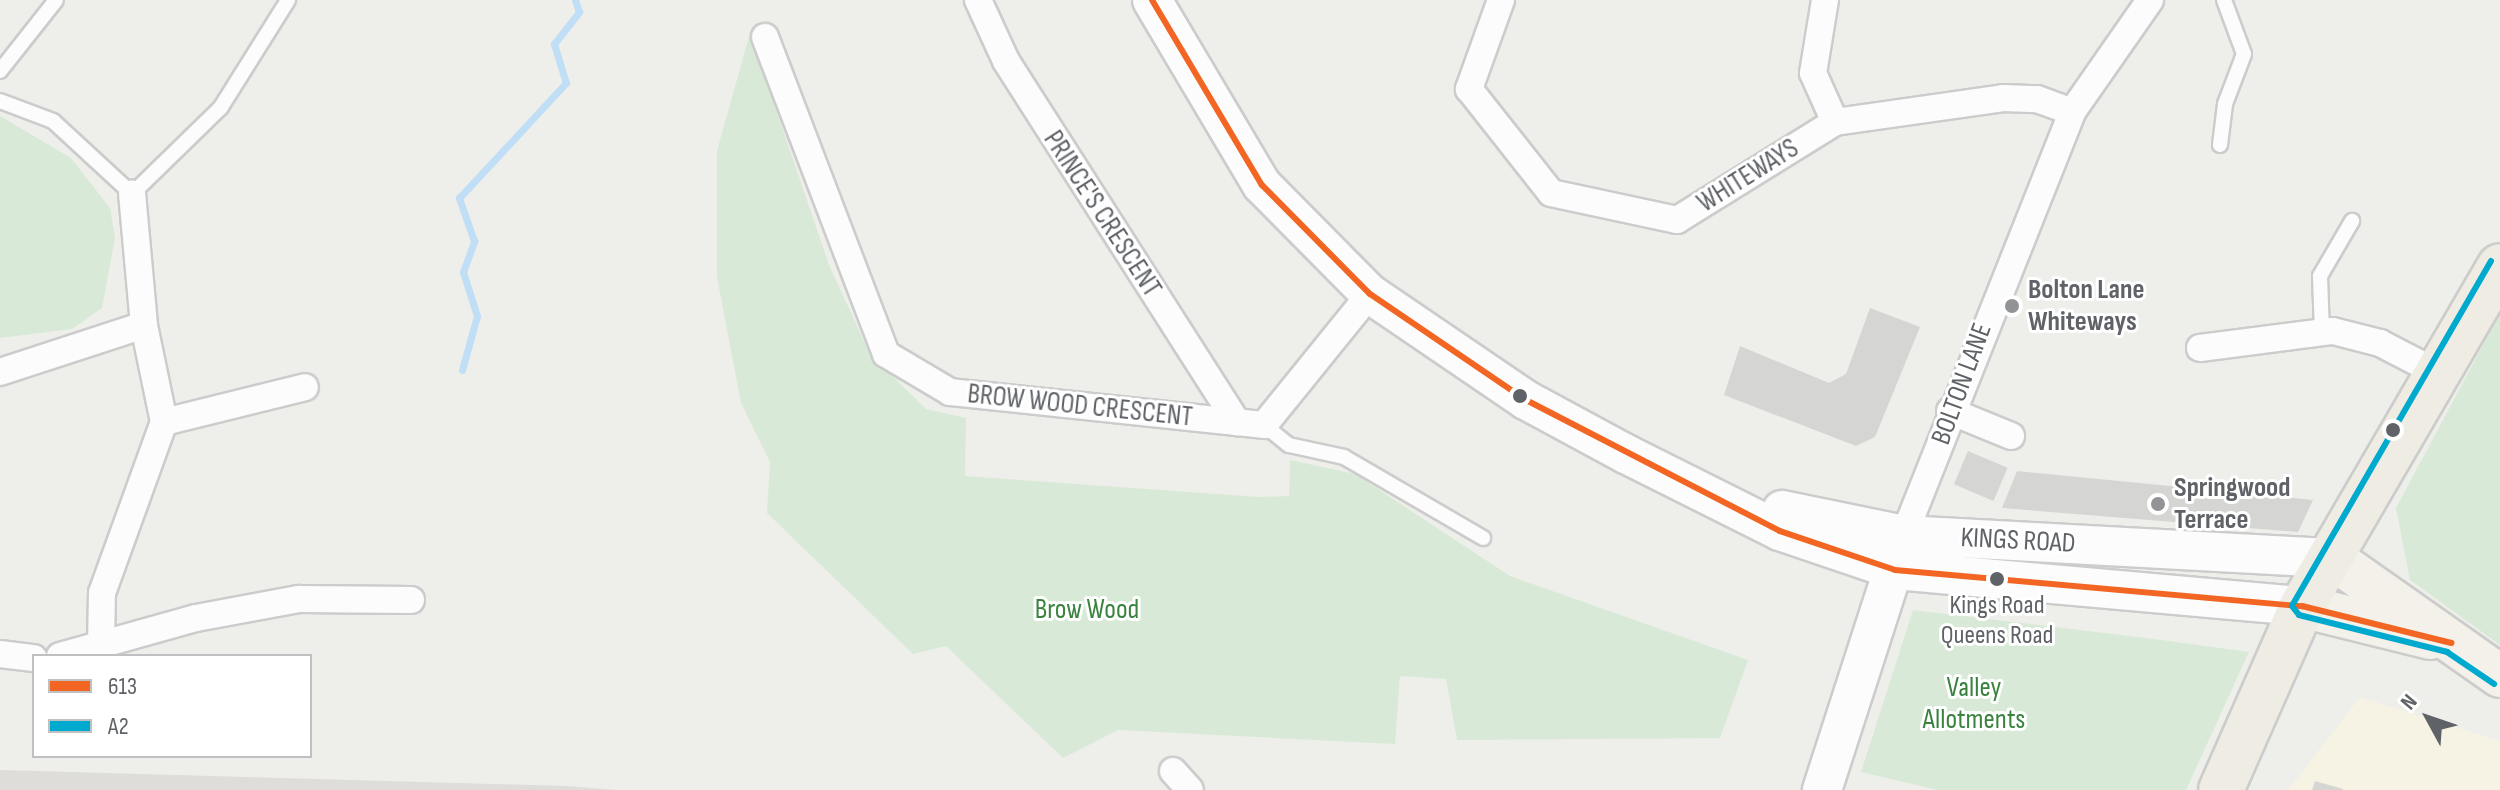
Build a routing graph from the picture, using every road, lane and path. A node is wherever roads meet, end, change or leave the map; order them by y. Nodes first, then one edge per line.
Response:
1 (56, 0) edge
2 (288, 0) edge
3 (978, 0) edge
4 (1152, 0) edge
5 (1501, 0) edge
6 (1825, 0) edge
7 (2150, 0) edge
8 (2224, 0) edge
9 (765, 37) dead end
10 (0, 71) edge
11 (0, 101) edge
12 (2072, 112) junction
13 (1835, 122) junction
14 (2220, 145) dead end
15 (132, 194) junction
16 (2352, 221) dead end
17 (2500, 266) edge
18 (1370, 294) junction
19 (144, 325) junction
20 (2322, 333) junction
21 (2200, 348) dead end
22 (0, 372) edge
23 (2436, 372) junction
24 (305, 387) dead end
25 (1950, 411) junction
26 (164, 422) junction
27 (1237, 422) junction
28 (1264, 425) junction
29 (2011, 436) dead end
30 (1483, 538) dead end
31 (1899, 552) junction
32 (2332, 558) junction
33 (411, 600) dead end
34 (2302, 606) junction
35 (2451, 643) junction
36 (101, 648) junction
37 (0, 654) edge
38 (70, 654) edge
39 (32, 658) edge
40 (2500, 676) edge
41 (1822, 790) edge
42 (2221, 790) edge

1 - 10 lane
2 - 15 lane
3 - 27 street, PRINCE'S CRESCENT
4 - 18 street, KINGS ROAD
5 - 13 street, WHITEWAYS
6 - 13 street
7 - 12 street, BOLTON LANE
8 - 14 lane
9 - 27 street, BROW WOOD CRESCENT
11 - 15 lane
12 - 13 street, WHITEWAYS
12 - 25 street, BOLTON LANE
15 - 19 street
16 - 20 lane
17 - 23 highway
18 - 28 street
18 - 31 street, KINGS ROAD
19 - 22 street
19 - 26 street
20 - 21 street
20 - 23 street
23 - 32 highway
24 - 26 street
25 - 29 street
25 - 31 street, BOLTON LANE
26 - 36 street
27 - 28 street, BROW WOOD CRESCENT
28 - 30 lane
31 - 32 street, KINGS ROAD
31 - 34 street, KINGS ROAD
31 - 41 street, BOLTON LANE
32 - 34 highway
32 - 35 main road
33 - 36 street
34 - 35 main road
34 - 42 highway
35 - 40 main road
36 - 38 street
37 - 39 street

